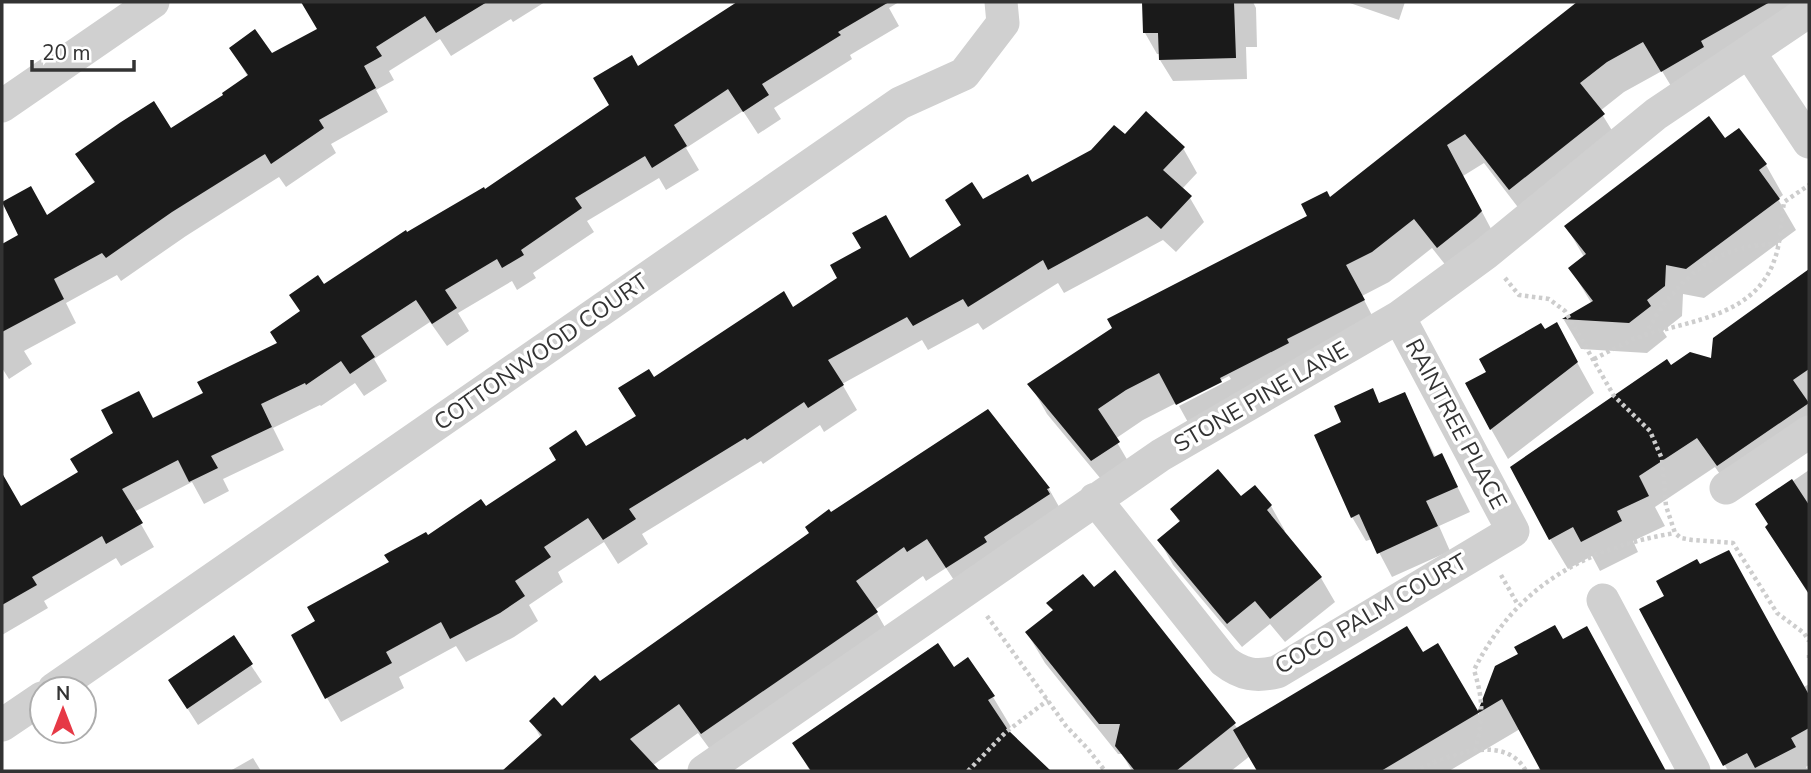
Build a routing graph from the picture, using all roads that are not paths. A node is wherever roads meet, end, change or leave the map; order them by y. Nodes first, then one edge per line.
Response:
1 (153, 2) edge
2 (1002, 2) edge
3 (1809, 11) edge
4 (1749, 52) junction
5 (2, 106) edge
6 (1809, 142) edge
7 (1399, 317) junction
8 (1809, 432) edge
9 (1727, 488) dead end
10 (1095, 499) junction
11 (1513, 531) joint
12 (1602, 600) dead end
13 (74, 675) edge
14 (28, 707) edge
15 (2, 725) edge
16 (704, 771) edge
17 (1694, 771) edge

1 - 5 street
2 - 13 street, COTTONWOOD COURT
3 - 4 street, STONE PINE LANE
4 - 6 street
4 - 7 street, STONE PINE LANE
7 - 10 street, STONE PINE LANE
7 - 11 street, RAINTREE PLACE
8 - 9 street
10 - 11 street, COCO PALM COURT
10 - 16 street, STONE PINE LANE
12 - 17 street
14 - 15 street

